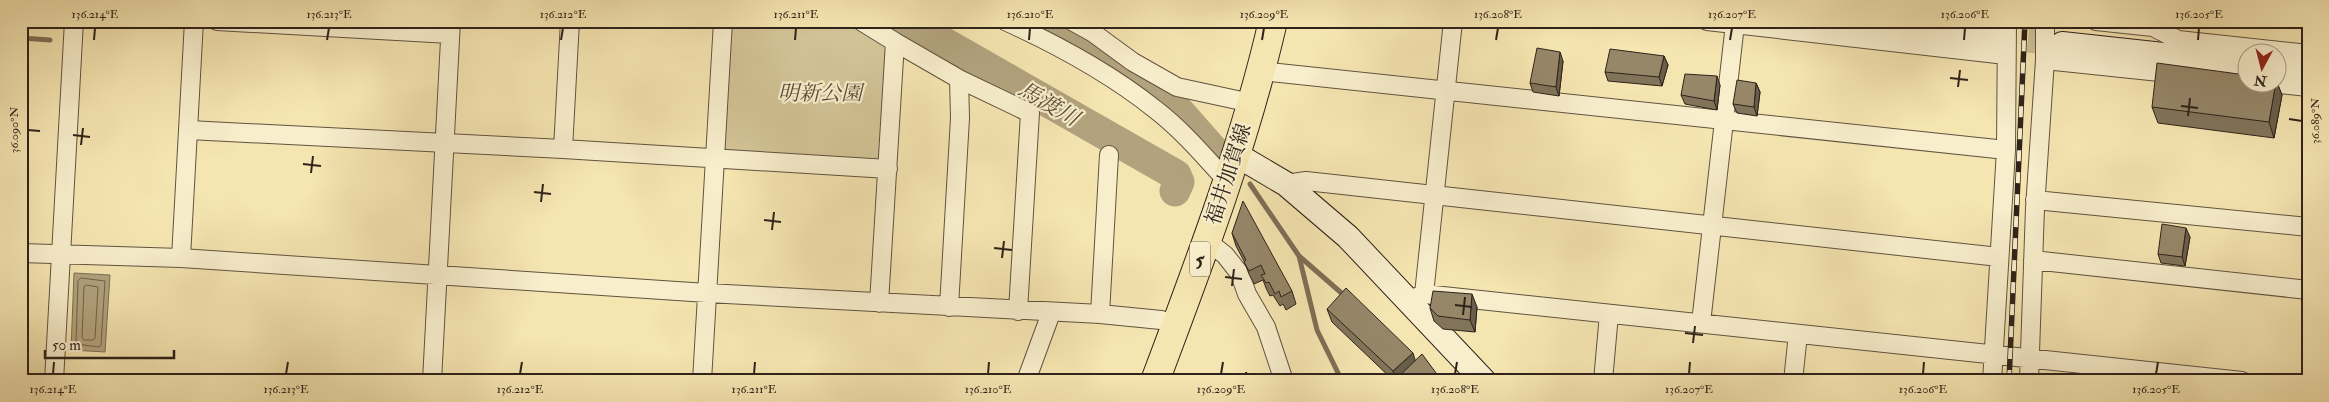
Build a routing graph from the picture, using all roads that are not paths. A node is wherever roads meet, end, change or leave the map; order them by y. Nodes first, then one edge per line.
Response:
1 (74, 21) edge
2 (194, 21) edge
3 (217, 21) edge
4 (570, 21) edge
5 (722, 21) edge
6 (862, 21) edge
7 (1005, 21) edge
8 (1072, 21) edge
9 (1273, 21) edge
10 (1453, 21) edge
11 (1706, 21) edge
12 (1846, 21) edge
13 (2045, 21) edge
14 (2096, 21) edge
15 (1735, 24) junction
16 (2167, 27) edge
17 (450, 28) edge
18 (1999, 29) edge
19 (895, 42) junction
20 (2062, 44) tunnel mouth
21 (2308, 54) edge
22 (2006, 55) junction
23 (2045, 60) junction
24 (2286, 68) edge
25 (1261, 71) junction
26 (2308, 71) edge
27 (2236, 74) edge
28 (2198, 76) edge
29 (959, 79) junction
30 (2286, 85) edge
31 (2308, 87) edge
32 (1446, 90) junction
33 (1251, 103) junction
34 (1724, 120) junction
35 (189, 130) junction
36 (444, 143) junction
37 (563, 149) junction
38 (2006, 150) junction
39 (1109, 155) dead end
40 (715, 159) junction
41 (1231, 167) junction
42 (888, 169) junction
43 (1286, 184) junction
44 (1435, 195) junction
45 (2035, 200) junction
46 (1712, 225) junction
47 (2308, 226) edge
48 (1206, 240) junction
49 (21, 253) edge
50 (61, 255) junction
51 (1999, 256) junction
52 (181, 258) junction
53 (2033, 260) junction
54 (438, 276) junction
55 (2308, 290) edge
56 (707, 293) junction
57 (1416, 297) junction
58 (879, 303) junction
59 (949, 307) junction
60 (1018, 311) junction
61 (1051, 313) junction
62 (1100, 314) junction
63 (1609, 314) junction
64 (1701, 323) junction
65 (1174, 330) junction
66 (1798, 334) junction
67 (1993, 355) junction
68 (2030, 358) junction
69 (2204, 379) edge
70 (54, 381) edge
71 (432, 381) edge
72 (702, 381) edge
73 (1026, 381) edge
74 (1155, 381) edge
75 (1284, 381) edge
76 (1484, 381) edge
77 (1604, 381) edge
78 (1793, 381) edge
79 (1992, 381) edge
80 (2029, 381) edge
81 (2242, 381) edge

1 - 50 street
2 - 35 street
3 - 17 street
4 - 37 street
5 - 40 street
6 - 19 street
7 - 41 street
8 - 33 street
9 - 25 main road, 福井加賀線 / 5
10 - 32 street
11 - 15 street
12 - 18 street
13 - 23 street
14 - 16 street
15 - 22 street
15 - 34 street
16 - 21 street
17 - 36 street
18 - 22 street
19 - 29 street
19 - 42 street
20 - 27 street
22 - 38 street
23 - 28 street
23 - 45 street
24 - 26 street
25 - 32 street
25 - 33 main road, 福井加賀線 / 5
29 - 59 street
29 - 60 street
30 - 31 street
32 - 34 street
32 - 44 street
33 - 41 main road, 福井加賀線 / 5
34 - 38 street
34 - 46 street
35 - 36 street
35 - 52 street
36 - 37 street
36 - 54 street
37 - 40 street
38 - 51 street
39 - 62 street
40 - 42 street
40 - 56 street
41 - 43 street
41 - 48 main road, 福井加賀線 / 5
42 - 58 street
43 - 44 street
43 - 57 street
44 - 46 street
44 - 57 street
45 - 47 street
45 - 53 street
46 - 51 street
46 - 64 street
48 - 65 main road, 福井加賀線 / 5
48 - 75 street
49 - 50 street
50 - 52 street
50 - 70 street
51 - 67 street
52 - 54 street
53 - 55 street
53 - 68 street
54 - 56 street
54 - 71 street
56 - 58 street
56 - 72 street
57 - 63 street
57 - 76 street
58 - 59 street
59 - 60 street
60 - 61 street
61 - 62 street
61 - 73 street
62 - 65 street
63 - 64 street
63 - 77 street
64 - 66 street
65 - 74 main road, 福井加賀線 / 5
66 - 67 street
66 - 78 street
67 - 68 street
67 - 79 street
68 - 69 street
68 - 80 street
69 - 81 street

